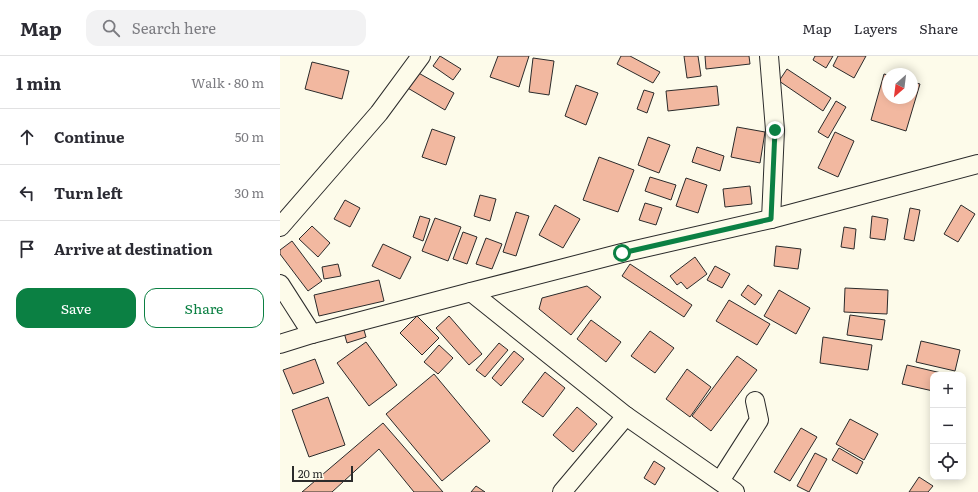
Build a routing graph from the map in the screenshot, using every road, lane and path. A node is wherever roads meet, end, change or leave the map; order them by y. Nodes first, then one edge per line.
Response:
1 (421, 56) edge
2 (769, 56) edge
3 (978, 164) edge
4 (771, 219) junction
5 (280, 227) edge
6 (280, 284) edge
7 (471, 292) junction
8 (312, 334) junction
9 (280, 344) edge
10 (755, 401) dead end
11 (626, 416) junction
12 (720, 481) junction
13 (562, 492) edge
14 (735, 492) edge

1 - 5 street
2 - 4 street
3 - 4 street
4 - 7 street
6 - 8 street
7 - 8 street
7 - 11 street
8 - 9 street
10 - 12 street
11 - 12 street
11 - 13 street
12 - 14 street

